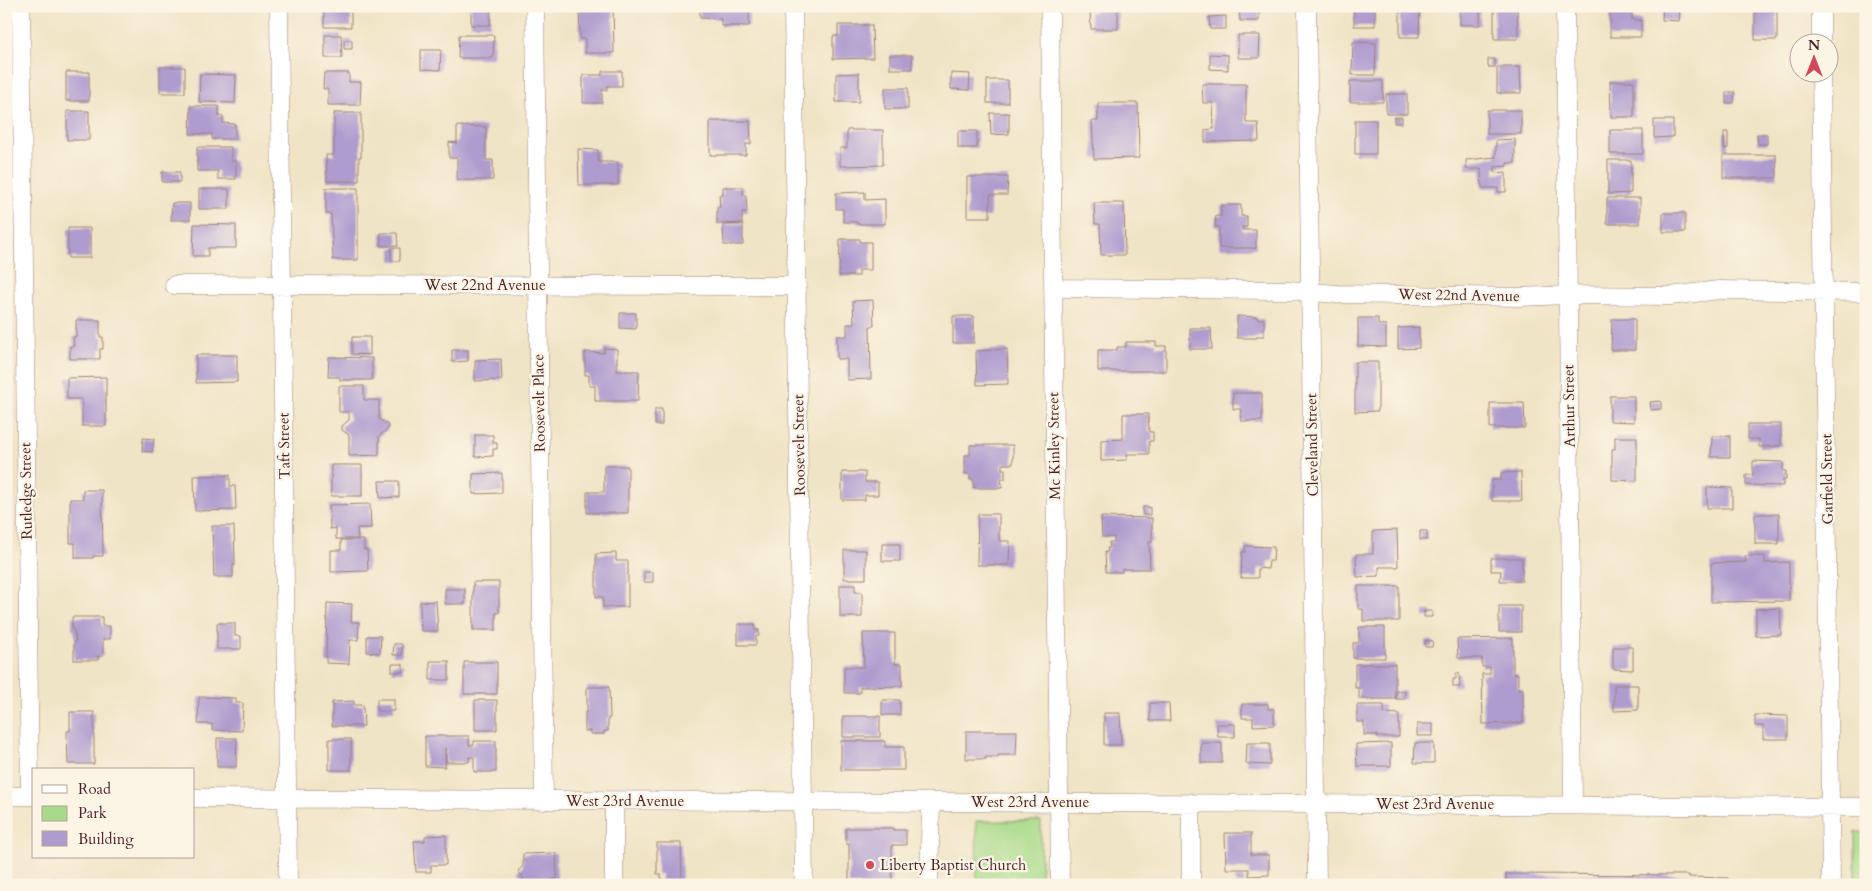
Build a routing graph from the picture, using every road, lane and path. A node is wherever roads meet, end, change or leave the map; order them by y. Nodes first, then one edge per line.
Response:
1 (21, 6) edge
2 (279, 6) edge
3 (536, 6) edge
4 (793, 6) edge
5 (1050, 6) edge
6 (1307, 6) edge
7 (1565, 6) edge
8 (1820, 6) edge
9 (1821, 32) edge
10 (1821, 82) edge
11 (174, 284) dead end
12 (282, 284) junction
13 (538, 286) junction
14 (797, 286) junction
15 (1053, 288) junction
16 (1311, 291) junction
17 (1825, 292) junction
18 (1866, 292) edge
19 (1568, 295) junction
20 (6, 796) edge
21 (32, 796) edge
22 (195, 798) edge
23 (288, 798) junction
24 (544, 801) junction
25 (614, 801) junction
26 (803, 801) junction
27 (931, 802) junction
28 (1059, 802) junction
29 (1191, 803) junction
30 (1317, 803) junction
31 (1573, 805) junction
32 (1830, 807) junction
33 (1866, 807) edge
34 (288, 885) edge
35 (614, 885) edge
36 (804, 885) edge
37 (929, 885) edge
38 (1060, 885) edge
39 (1190, 885) edge
40 (1317, 885) edge
41 (1831, 885) edge

1 - 21 street, Rutledge Street
2 - 12 street, Taft Street
3 - 13 street, Roosevelt Place
4 - 14 street, Roosevelt Street
5 - 15 street, Mc Kinley Street
6 - 16 street, Cleveland Street
7 - 19 street, Arthur Street
8 - 9 street
10 - 17 street, Garfield Street
11 - 12 street, West 22nd Avenue
12 - 13 street, West 22nd Avenue
12 - 23 street, Taft Street
13 - 14 street, West 22nd Avenue
13 - 24 street, Roosevelt Place
14 - 26 street, Roosevelt Street
15 - 16 street, West 22nd Avenue
15 - 28 street, Mc Kinley Street
16 - 19 street, West 22nd Avenue
16 - 30 street, Cleveland Street
17 - 18 street, West 22nd Avenue
17 - 19 street, West 22nd Avenue
17 - 32 street, Garfield Street
19 - 31 street, Arthur Street
20 - 21 street
22 - 23 street, West 23rd Avenue
23 - 24 street, West 23rd Avenue
23 - 34 street, Taft Street
24 - 25 street, West 23rd Avenue
25 - 26 street, West 23rd Avenue
25 - 35 street
26 - 27 street, West 23rd Avenue
26 - 36 street, Roosevelt Street
27 - 28 street, West 23rd Avenue
27 - 37 street
28 - 29 street, West 23rd Avenue
28 - 38 street, Mc Kinley Street
29 - 30 street, West 23rd Avenue
29 - 39 street
30 - 31 street, West 23rd Avenue
30 - 40 street, Cleveland Street
31 - 32 street, West 23rd Avenue
32 - 33 street, West 23rd Avenue
32 - 41 street, Garfield Street

